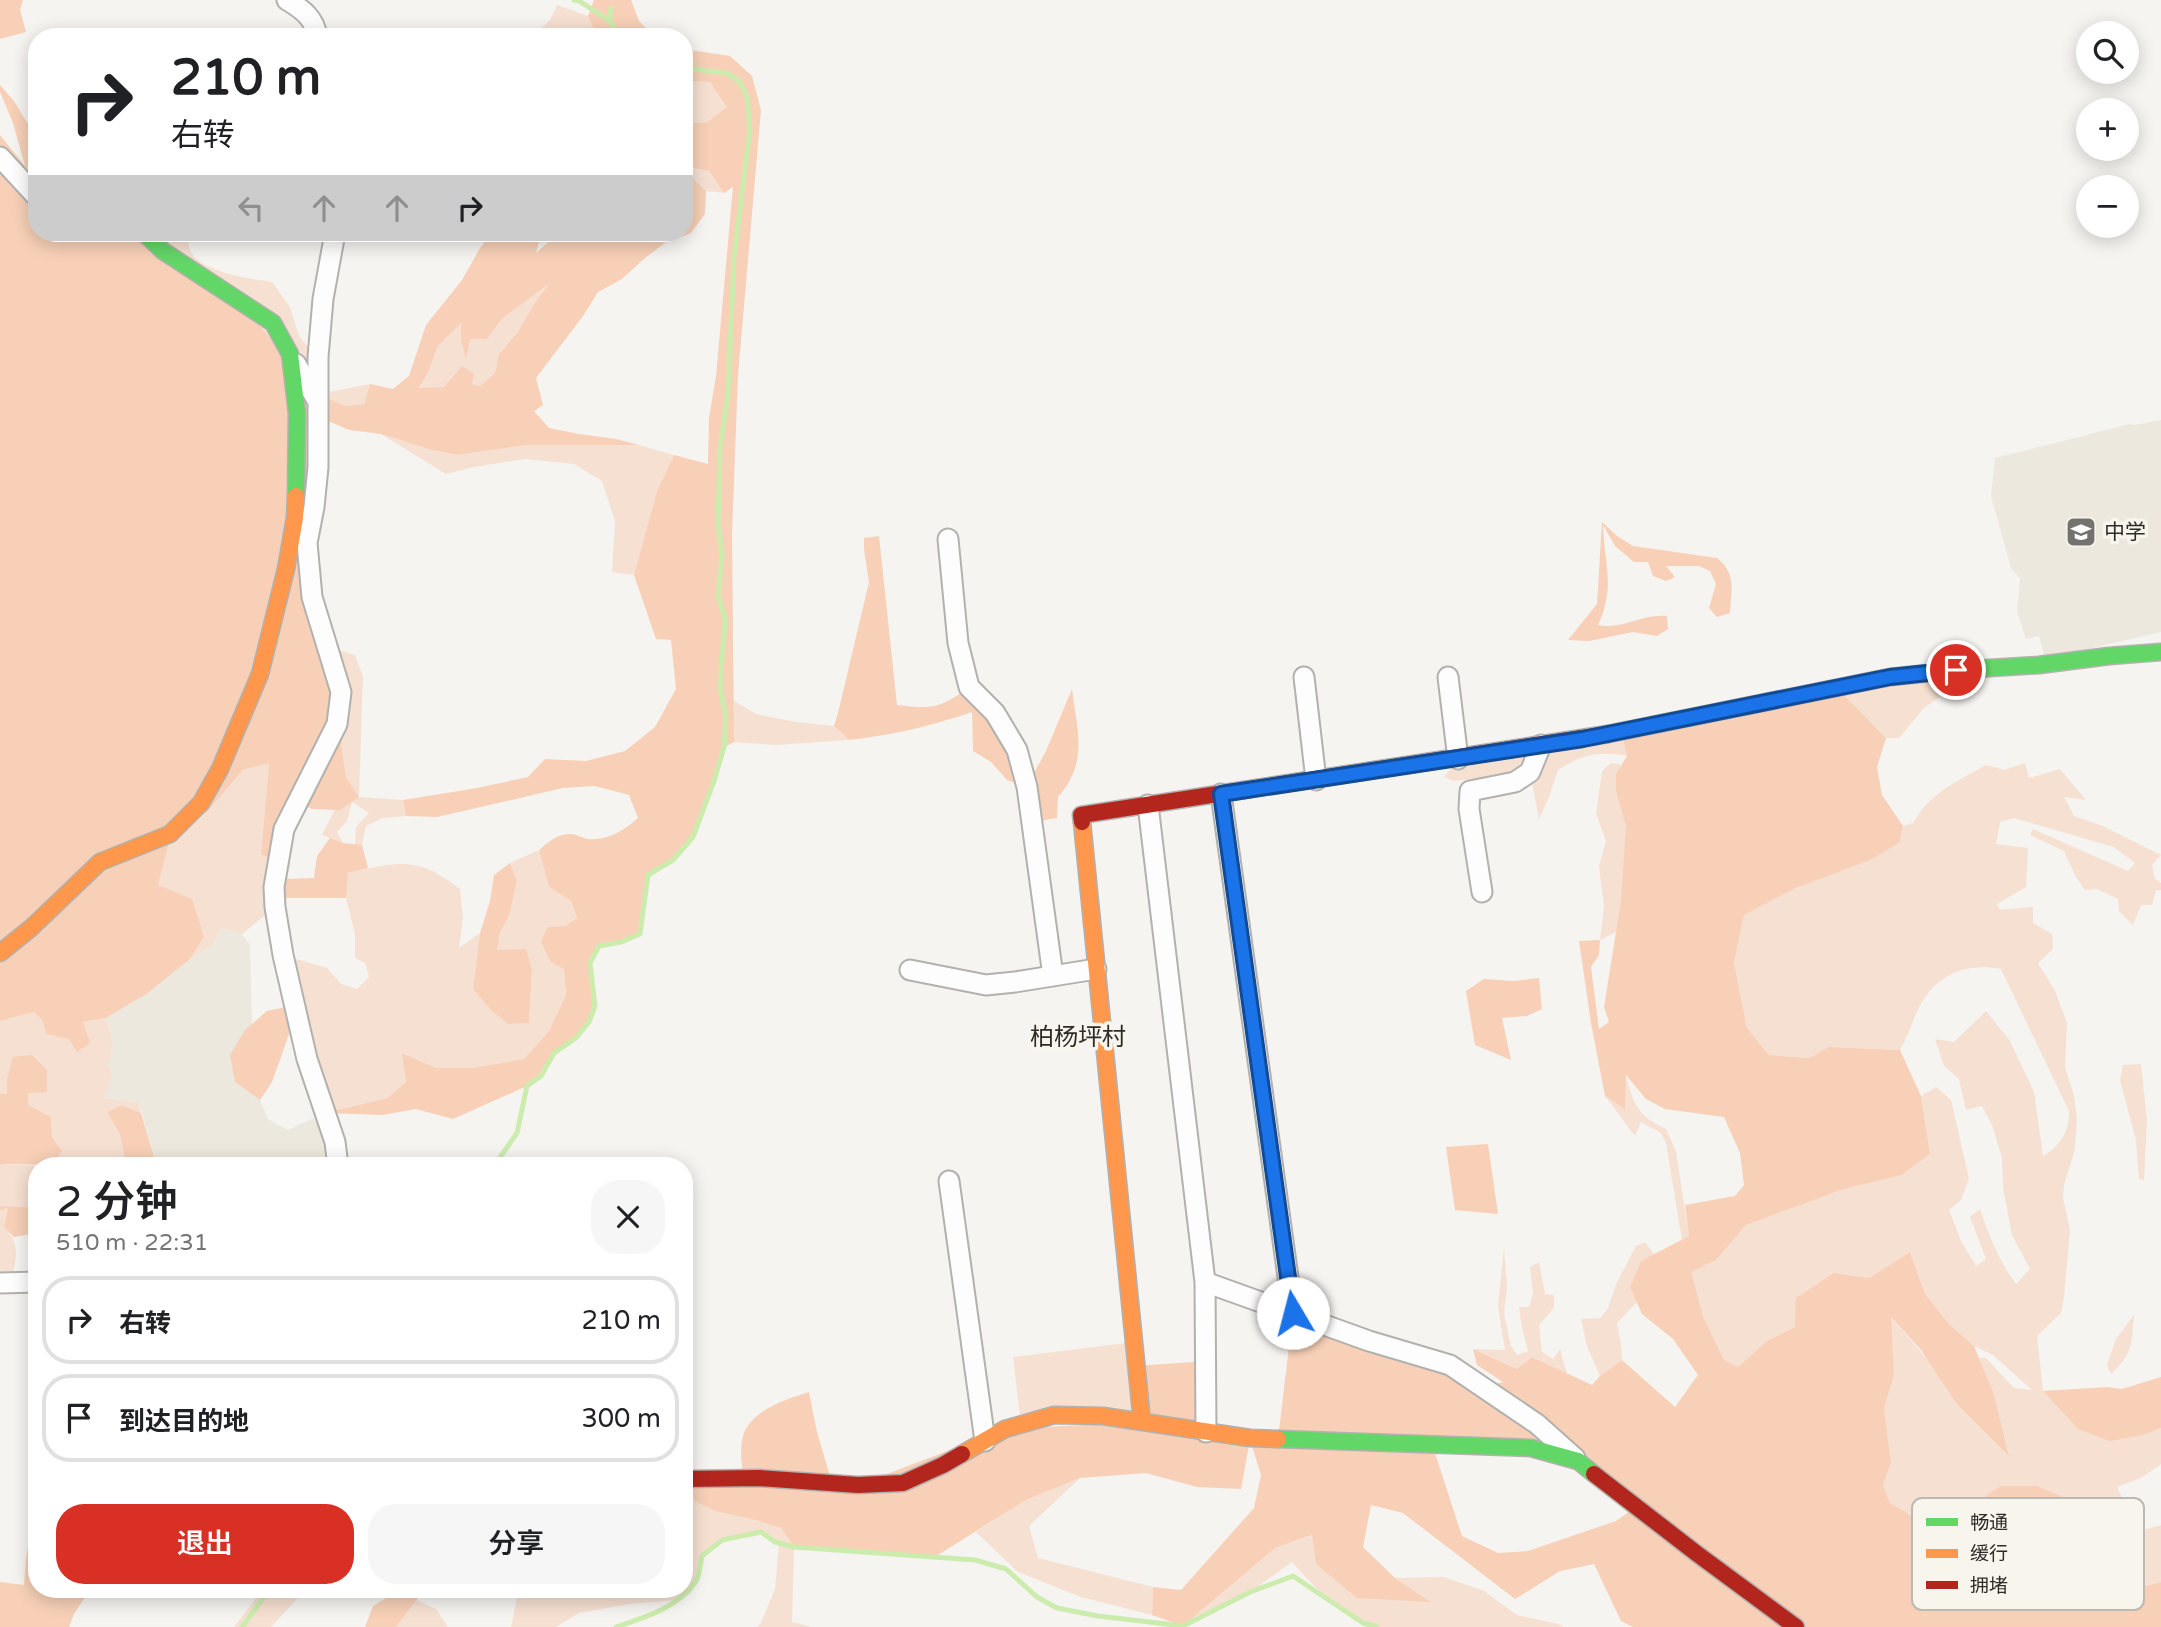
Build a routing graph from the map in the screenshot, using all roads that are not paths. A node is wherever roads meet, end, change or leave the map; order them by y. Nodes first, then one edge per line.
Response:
1 (287, 0) edge
2 (316, 28) edge
3 (0, 157) edge
4 (28, 187) edge
5 (154, 242) edge
6 (334, 242) edge
7 (290, 354) junction
8 (318, 402) junction
9 (948, 539) dead end
10 (2161, 652) edge
11 (1304, 677) dead end
12 (1448, 677) dead end
13 (1541, 745) junction
14 (1458, 759) junction
15 (1316, 780) junction
16 (1221, 794) junction
17 (1148, 805) junction
18 (1482, 892) dead end
19 (0, 953) edge
20 (1096, 969) junction
21 (910, 971) dead end
22 (1054, 976) junction
23 (337, 1157) edge
24 (949, 1181) dead end
25 (28, 1282) edge
26 (1205, 1282) junction
27 (0, 1283) edge
28 (1293, 1313) junction
29 (1142, 1422) junction
30 (1206, 1432) junction
31 (985, 1441) junction
32 (1578, 1461) junction
33 (693, 1479) edge
34 (1796, 1627) edge

1 - 2 street
3 - 4 street
5 - 7 street
6 - 8 street
7 - 8 street
7 - 19 street
8 - 23 street
9 - 22 street
10 - 13 street
11 - 15 street
12 - 14 street
13 - 14 street
13 - 18 street
14 - 15 street
15 - 16 street
16 - 17 street
16 - 28 street
17 - 20 street
17 - 26 street
20 - 22 street
20 - 29 street
21 - 22 street
24 - 31 street
25 - 27 street
26 - 28 street
26 - 30 street
28 - 32 street
29 - 30 street
29 - 31 street
30 - 32 street
31 - 33 street
32 - 34 street

